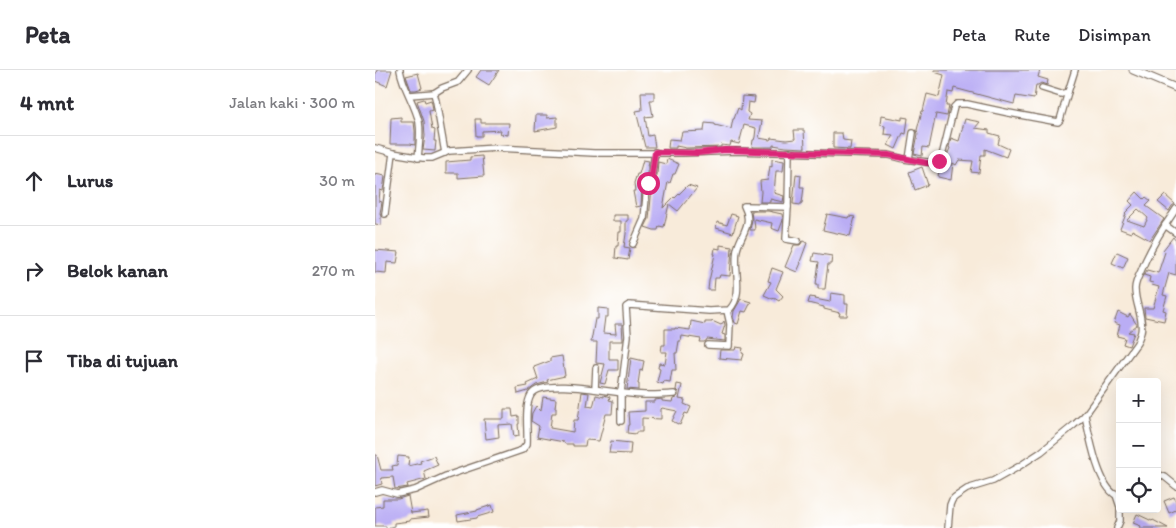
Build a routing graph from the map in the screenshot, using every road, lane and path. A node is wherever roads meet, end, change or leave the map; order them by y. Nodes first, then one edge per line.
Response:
1 (400, 70) edge
2 (468, 70) edge
3 (1075, 70) edge
4 (1133, 70) edge
5 (1042, 88) dead end
6 (1176, 88) edge
7 (1068, 92) junction
8 (433, 93) junction
9 (410, 95) junction
10 (913, 133) dead end
11 (375, 148) edge
12 (655, 152) junction
13 (789, 152) junction
14 (445, 153) junction
15 (393, 154) junction
16 (418, 158) junction
17 (909, 159) junction
18 (788, 207) junction
19 (1176, 209) edge
20 (385, 214) dead end
21 (1165, 225) junction
22 (1176, 233) edge
23 (798, 241) dead end
24 (633, 244) dead end
25 (727, 311) junction
26 (708, 345) dead end
27 (596, 368) dead end
28 (595, 390) junction
29 (621, 392) junction
30 (674, 394) dead end
31 (1085, 415) junction
32 (621, 421) dead end
33 (1161, 476) edge
34 (1176, 486) edge
35 (375, 492) edge
36 (1116, 493) edge
37 (1120, 513) edge
38 (948, 528) edge
39 (1117, 528) edge

1 - 9 street
2 - 8 street
3 - 7 street
4 - 6 street
5 - 7 street
7 - 17 street
8 - 9 street
8 - 14 street
9 - 16 street
10 - 17 street
11 - 15 street
12 - 13 street
12 - 14 street
12 - 24 street
13 - 17 street
13 - 18 street
14 - 16 street
15 - 16 street
15 - 20 street
18 - 23 street
18 - 25 street
19 - 21 street
21 - 22 street
21 - 31 street
25 - 26 street
25 - 29 street
27 - 28 street
28 - 29 street
28 - 35 street
29 - 30 street
29 - 32 street
31 - 36 street
31 - 38 street
33 - 34 street
37 - 39 street

